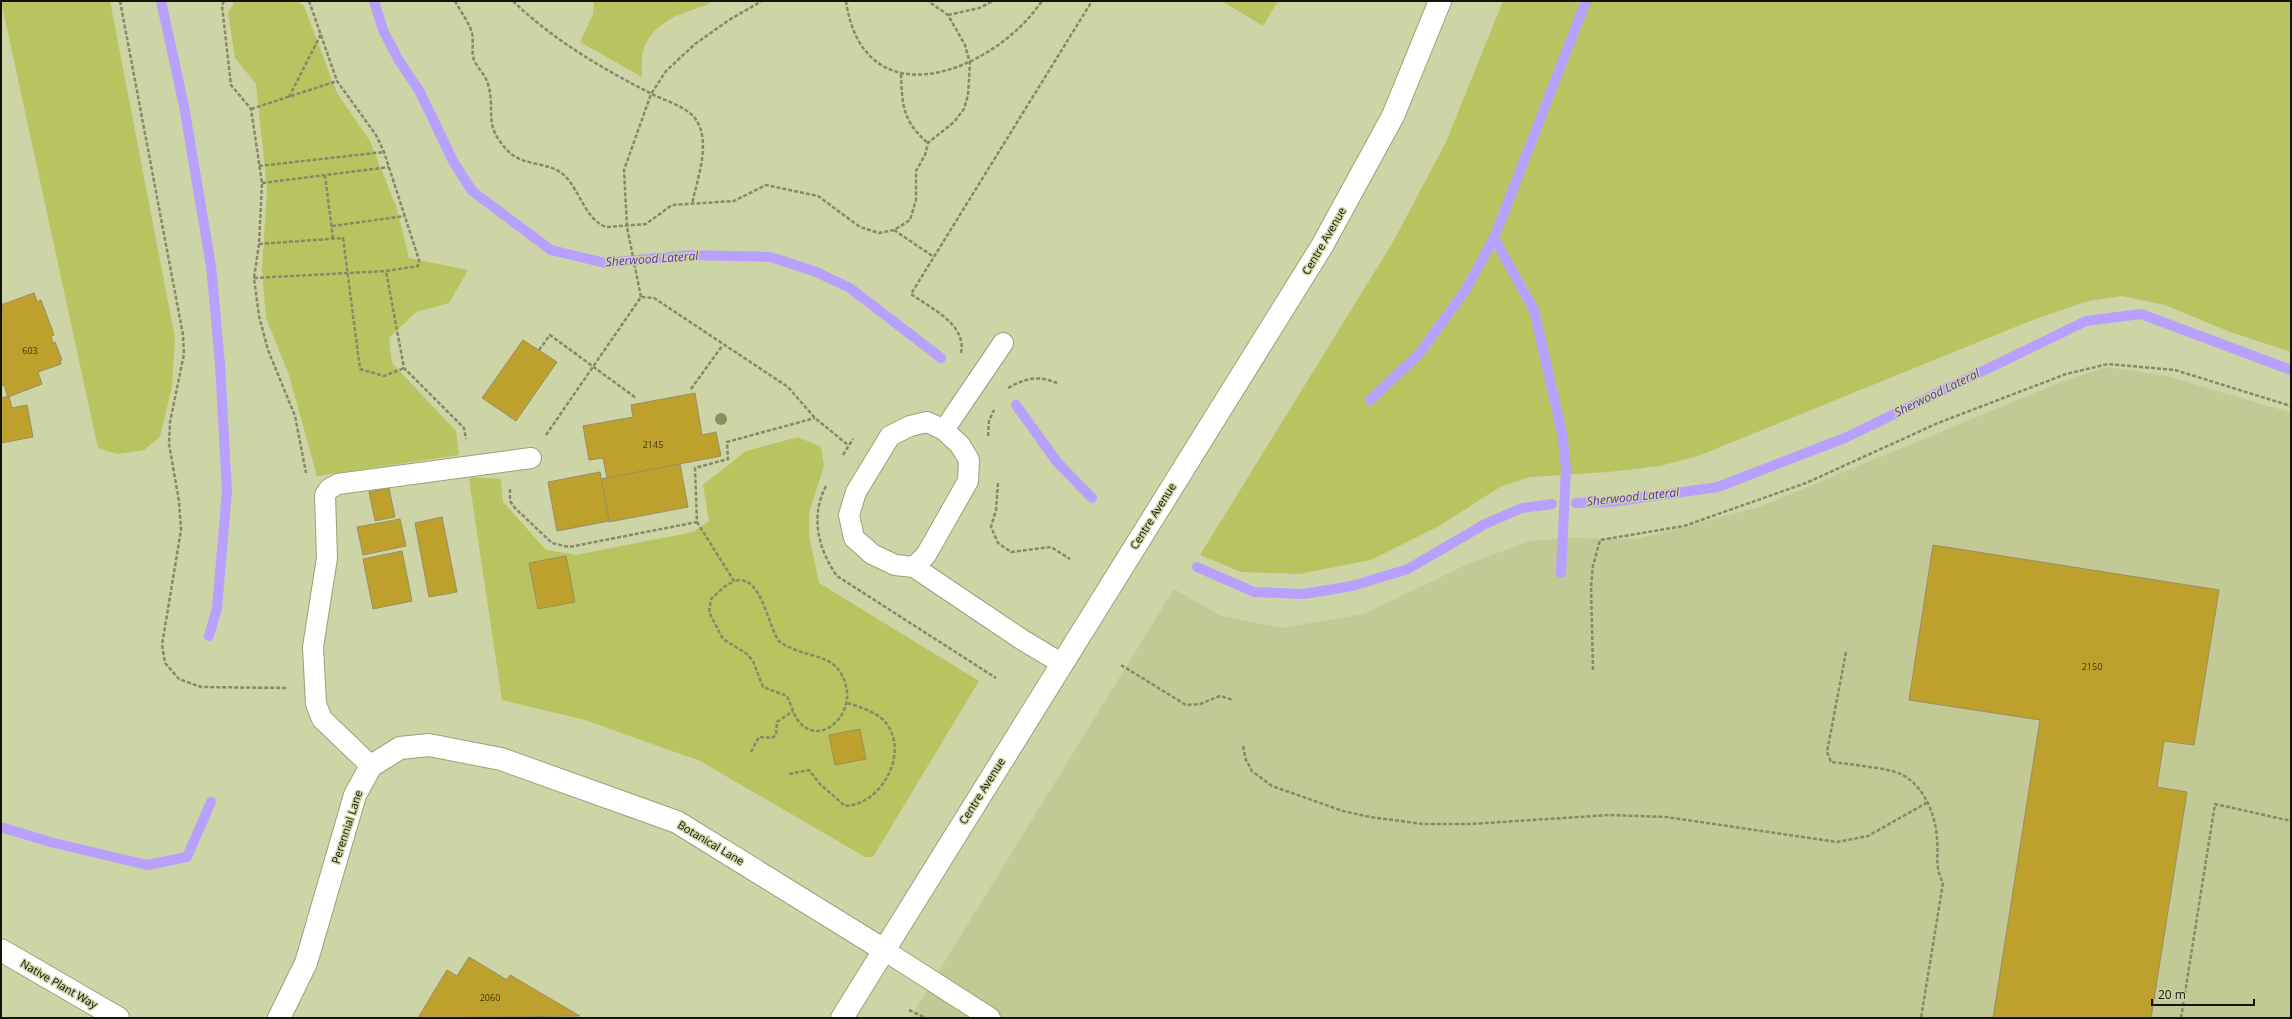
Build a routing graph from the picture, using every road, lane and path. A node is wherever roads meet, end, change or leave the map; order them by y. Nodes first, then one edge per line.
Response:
1 (120, 1) edge
2 (224, 1) edge
3 (309, 1) edge
4 (455, 1) edge
5 (513, 1) edge
6 (762, 1) edge
7 (846, 1) edge
8 (928, 1) edge
9 (992, 1) edge
10 (1042, 1) edge
11 (1092, 1) edge
12 (1440, 1) edge
13 (948, 16) junction
14 (321, 34) junction
15 (970, 63) junction
16 (901, 74) junction
17 (337, 81) junction
18 (652, 94) junction
19 (289, 96) junction
20 (251, 109) junction
21 (928, 143) junction
22 (384, 152) junction
23 (259, 166) junction
24 (389, 168) junction
25 (325, 175) junction
26 (262, 183) junction
27 (692, 204) junction
28 (406, 216) junction
29 (332, 226) junction
30 (627, 227) junction
31 (894, 230) junction
32 (333, 239) junction
33 (259, 244) junction
34 (934, 257) junction
35 (386, 271) junction
36 (347, 272) junction
37 (254, 278) junction
38 (641, 297) junction
39 (1003, 343) dead end
40 (722, 345) junction
41 (539, 350) dead end
42 (959, 359) dead end
43 (593, 366) junction
44 (404, 368) junction
45 (1057, 383) dead end
46 (691, 389) dead end
47 (1004, 390) dead end
48 (636, 398) dead end
49 (996, 404) dead end
50 (2291, 406) edge
51 (815, 418) junction
52 (944, 430) junction
53 (856, 434) dead end
54 (987, 440) dead end
55 (848, 445) junction
56 (531, 458) junction
57 (841, 459) dead end
58 (470, 466) junction
59 (999, 476) dead end
60 (830, 479) dead end
61 (330, 489) junction
62 (697, 522) junction
63 (1070, 559) dead end
64 (914, 567) junction
65 (734, 581) junction
66 (1846, 652) dead end
67 (1061, 663) junction
68 (1121, 665) dead end
69 (1593, 670) dead end
70 (996, 678) dead end
71 (314, 688) junction
72 (1233, 700) dead end
73 (848, 702) junction
74 (794, 711) junction
75 (1243, 746) dead end
76 (751, 752) dead end
77 (501, 759) joint
78 (371, 766) junction
79 (789, 774) dead end
80 (1928, 802) junction
81 (2291, 821) edge
82 (1, 950) edge
83 (884, 950) junction
84 (909, 1010) dead end
85 (118, 1018) edge
86 (279, 1018) edge
87 (842, 1018) edge
88 (926, 1018) edge
89 (990, 1018) edge
90 (1921, 1018) edge
91 (2181, 1018) edge

1 - 71 path
2 - 20 path
3 - 14 path
4 - 30 path
5 - 18 path
6 - 18 path
7 - 16 path
8 - 13 path
9 - 13 path
10 - 15 path
11 - 34 path
12 - 67 street, Centre Avenue
13 - 15 path
14 - 17 path
14 - 19 path
15 - 16 path
15 - 21 path
16 - 21 path
17 - 19 path
17 - 22 path
18 - 27 path
18 - 30 path
19 - 20 path
20 - 23 path
21 - 31 path
22 - 23 path
22 - 24 path
23 - 26 path
24 - 25 path
24 - 28 path
25 - 26 path
25 - 29 path
26 - 33 path
27 - 30 path
27 - 31 path
28 - 29 path
28 - 35 path
29 - 32 path
30 - 38 path
31 - 34 path
32 - 33 path
32 - 36 path
33 - 37 path
34 - 42 path
35 - 36 path
35 - 44 path
36 - 37 path
36 - 44 path
37 - 61 path
38 - 40 path
38 - 43 path
39 - 52 lane
40 - 46 path
40 - 51 path
41 - 43 path
43 - 48 path
43 - 56 path
44 - 58 path
45 - 47 path
49 - 54 path
50 - 69 path
51 - 55 path
51 - 62 path
52 - 64 lane
52 - 64 lane
53 - 55 path
55 - 57 path
56 - 58 lane
56 - 62 path
58 - 61 lane
59 - 63 path
60 - 70 path
61 - 71 lane
62 - 65 path
64 - 67 lane
65 - 73 path
65 - 74 path
66 - 80 path
67 - 83 street, Centre Avenue
68 - 72 path
71 - 78 lane
73 - 74 path
73 - 79 path
74 - 76 path
75 - 80 path
77 - 78 street, Perennial Lane
77 - 83 street, Botanical Lane
78 - 86 street, Perennial Lane
80 - 90 path
81 - 91 path
82 - 85 street, Native Plant Way
83 - 87 street, Centre Avenue
83 - 89 lane
84 - 88 path

